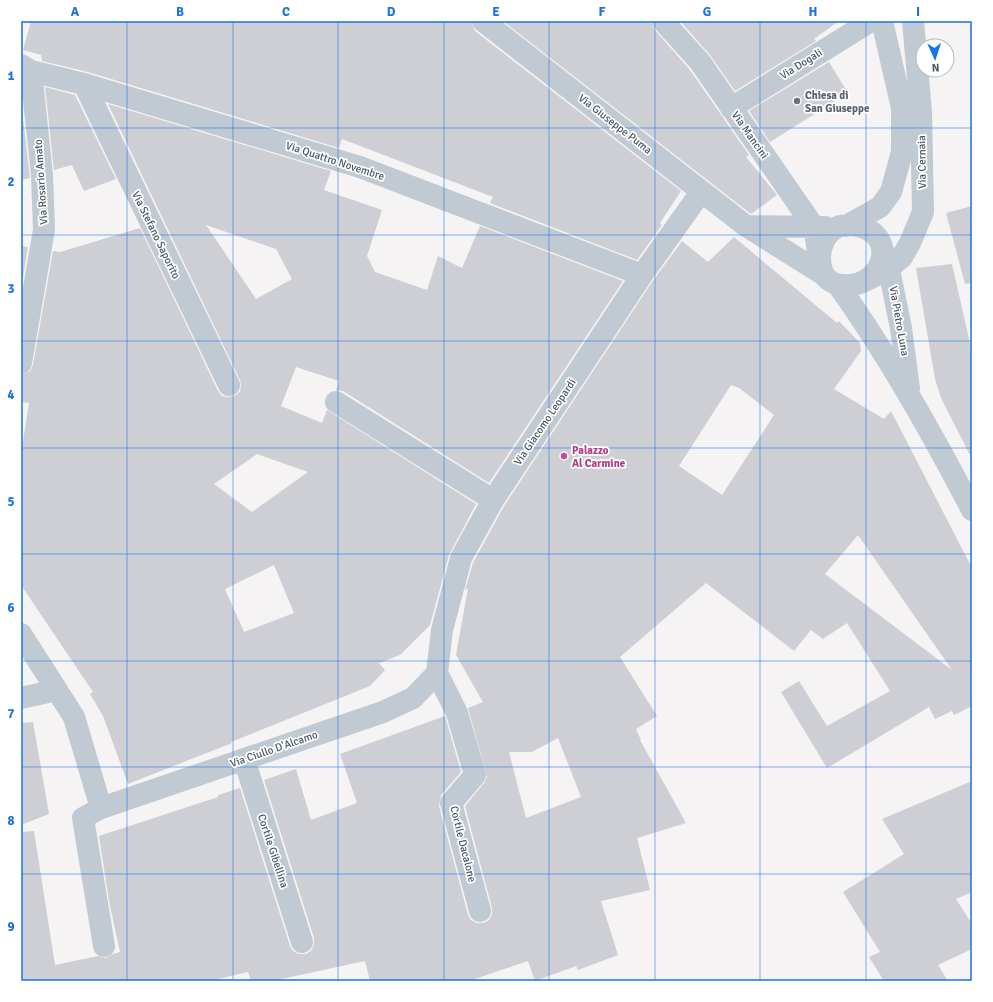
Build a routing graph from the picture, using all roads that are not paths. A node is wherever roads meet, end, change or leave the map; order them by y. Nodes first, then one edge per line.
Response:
1 (483, 21) edge
2 (663, 21) edge
3 (871, 21) edge
4 (882, 21) edge
5 (913, 21) edge
6 (26, 68) edge
7 (84, 84) junction
8 (731, 108) junction
9 (701, 192) junction
10 (746, 226) junction
11 (843, 226) junction
12 (814, 227) junction
13 (882, 244) junction
14 (889, 268) junction
15 (827, 272) junction
16 (642, 275) junction
17 (867, 280) junction
18 (21, 363) edge
19 (229, 385) dead end
20 (910, 398) junction
21 (336, 402) dead end
22 (969, 498) edge
23 (493, 500) junction
24 (21, 634) edge
25 (436, 673) junction
26 (57, 690) junction
27 (21, 698) edge
28 (244, 759) junction
29 (101, 808) junction
30 (480, 911) dead end
31 (302, 942) dead end
32 (104, 946) dead end

1 - 9 street, Via Giuseppe Puma
2 - 8 street, Via Mancini
3 - 8 street, Via Dogali
4 - 11 street, Via Cernaia
5 - 14 street, Via Cernaia
6 - 7 street, Via Quattro Novembre
6 - 18 street, Via Rosario Amato
7 - 16 street, Via Quattro Novembre
7 - 19 street, Via Stefano Saporito
8 - 12 street, Via Mancini
9 - 10 street, Via Giuseppe Puma
9 - 16 street, Via Giacomo Leopardi
10 - 12 street
10 - 15 street, Via Giuseppe Puma
11 - 12 street
11 - 13 street
11 - 15 street
12 - 15 street, Via Mancini
13 - 14 street, Via Pietro Luna
13 - 17 street
14 - 17 street, Via Cernaia
14 - 20 street, Via Pietro Luna
15 - 17 street
15 - 20 street, Via Pietro Luna
16 - 23 street, Via Giacomo Leopardi
20 - 22 street, Via Pietro Luna
21 - 23 street
23 - 25 street, Via Giacomo Leopardi
24 - 26 street
25 - 28 street, Via Ciullo D'Alcamo
25 - 30 street, Cortile Dacalone
26 - 27 street
26 - 29 street
28 - 29 street, Via Ciullo D'Alcamo
28 - 31 street, Cortile Gibellina
29 - 32 street, Via Ciullo D'Alcamo

